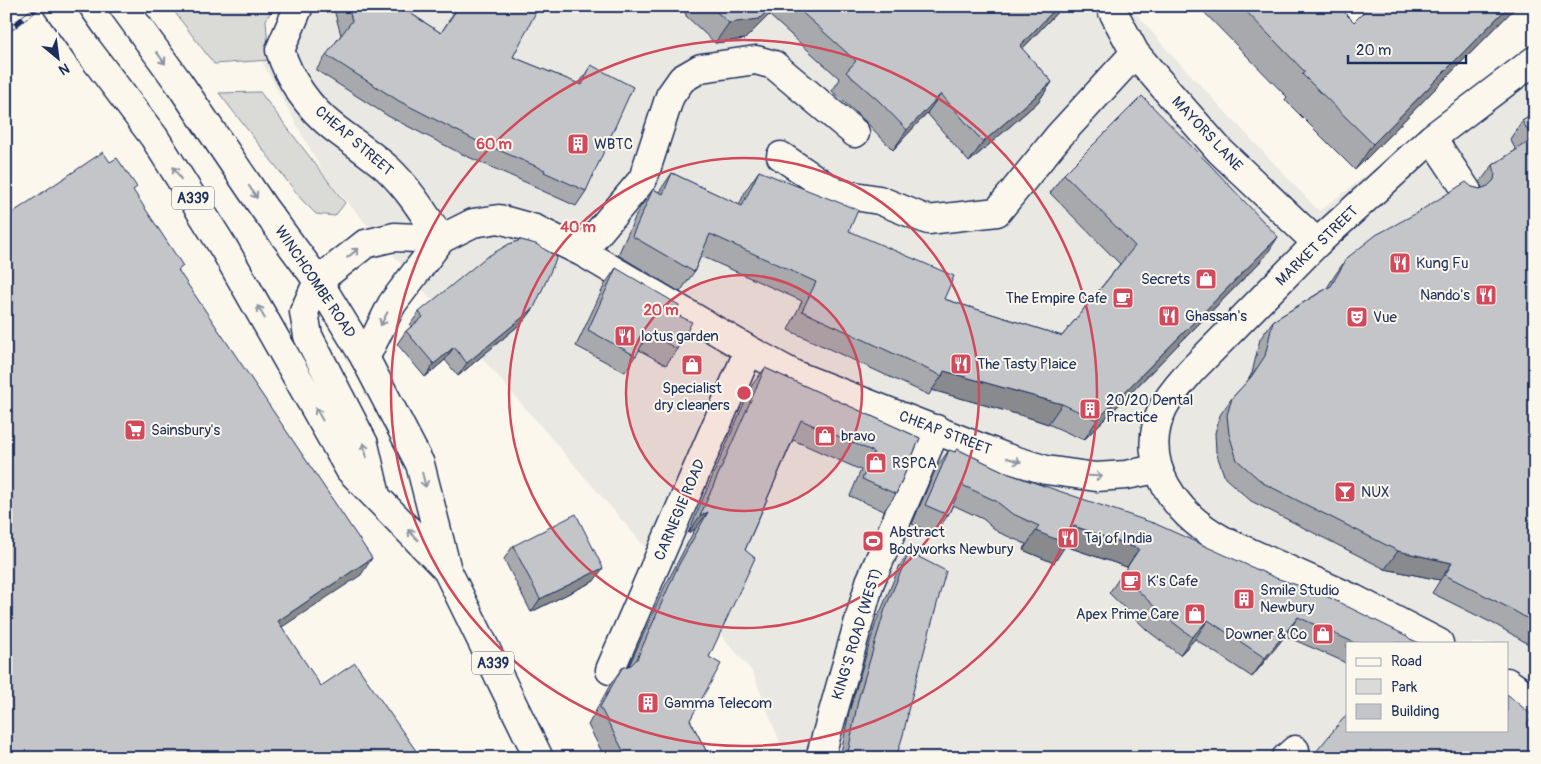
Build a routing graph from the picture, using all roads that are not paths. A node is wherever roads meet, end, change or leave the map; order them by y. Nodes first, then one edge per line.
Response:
1 (57, 6) edge
2 (299, 6) edge
3 (1113, 8) edge
4 (127, 13) edge
5 (1135, 53) junction
6 (1535, 60) edge
7 (855, 133) dead end
8 (1432, 138) junction
9 (781, 156) dead end
10 (1467, 191) edge
11 (441, 239) junction
12 (1317, 243) junction
13 (582, 252) junction
14 (318, 281) junction
15 (749, 350) junction
16 (365, 358) junction
17 (936, 429) junction
18 (1157, 469) junction
19 (376, 497) junction
20 (447, 570) junction
21 (1437, 642) edge
22 (610, 670) dead end
23 (1508, 683) edge
24 (1535, 701) edge
25 (539, 757) edge
26 (820, 758) edge

19 -> 1 main road, WINCHCOMBE ROAD / A339
2 - 11 main road, CHEAP STREET
3 - 5 main road, MAYORS LANE
4 -> 14 main road, WINCHCOMBE ROAD / A339
5 - 9 main road
5 - 12 main road, MAYORS LANE
6 - 8 main road, MARKET STREET
7 - 13 main road
8 - 10 main road
8 - 12 main road, MARKET STREET
11 - 13 main road, CHEAP STREET
14 -> 11 main road, CHEAP STREET
11 -> 16 main road, CHEAP STREET
12 - 18 main road, MARKET STREET
13 - 15 main road, CHEAP STREET
14 - 16 main road, WINCHCOMBE ROAD / A339
19 -> 14 main road
15 - 17 main road, CHEAP STREET
15 - 22 main road, CARNEGIE ROAD
16 -> 20 main road, WINCHCOMBE ROAD / A339
17 -> 18 main road, CHEAP STREET
17 - 26 main road, KING'S ROAD (WEST)
18 - 21 main road
20 -> 19 main road, WINCHCOMBE ROAD / A339
20 - 25 main road, WINCHCOMBE ROAD / A339
23 - 24 main road

